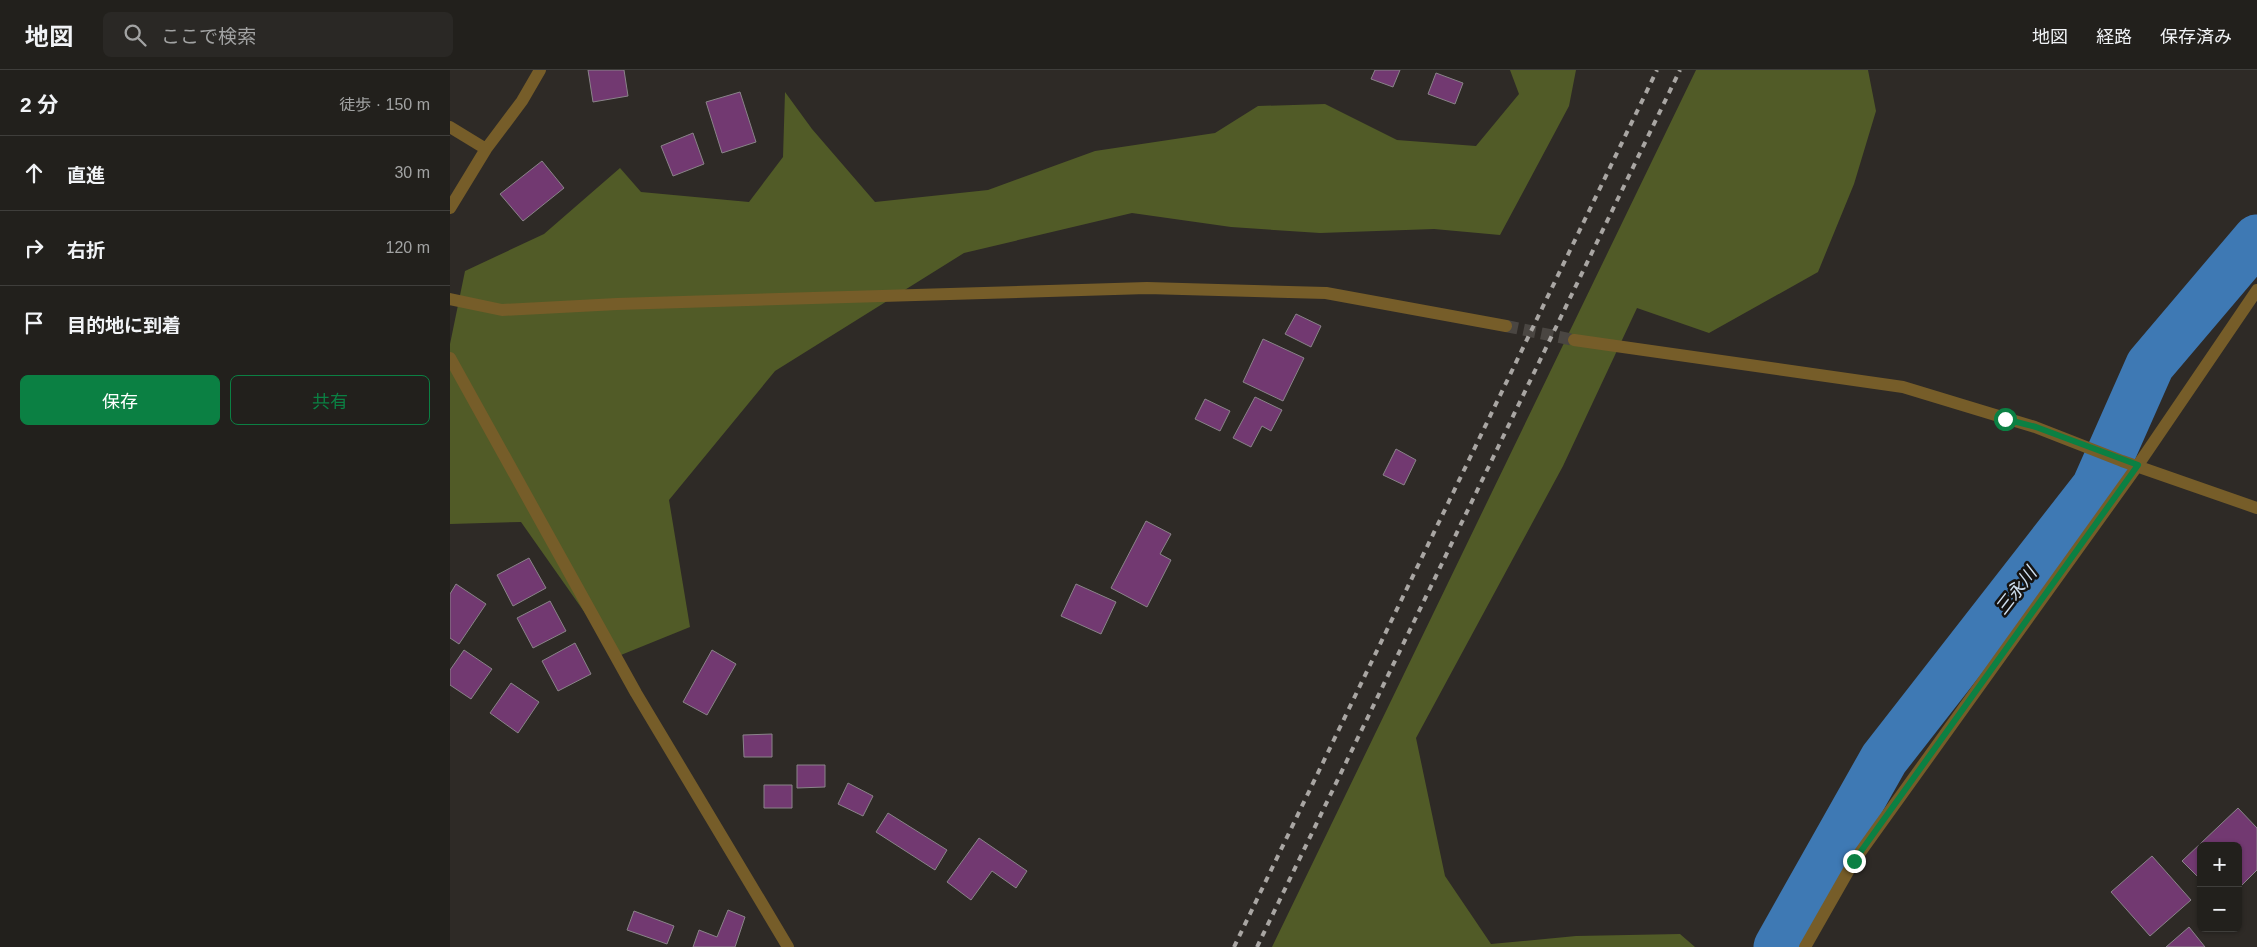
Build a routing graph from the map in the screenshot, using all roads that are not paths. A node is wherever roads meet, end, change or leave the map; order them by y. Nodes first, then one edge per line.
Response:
1 (540, 70) edge
2 (450, 127) edge
3 (486, 149) junction
4 (450, 208) edge
5 (2257, 290) edge
6 (450, 299) edge
7 (1506, 326) tunnel mouth
8 (1574, 340) tunnel mouth
9 (450, 358) edge
10 (2138, 465) junction
11 (2257, 508) edge
12 (788, 947) edge
13 (1804, 947) edge

1 - 3 street
2 - 3 street
3 - 4 street
5 - 10 street
6 - 7 street
8 - 10 street
9 - 12 street
10 - 11 street
10 - 13 street

